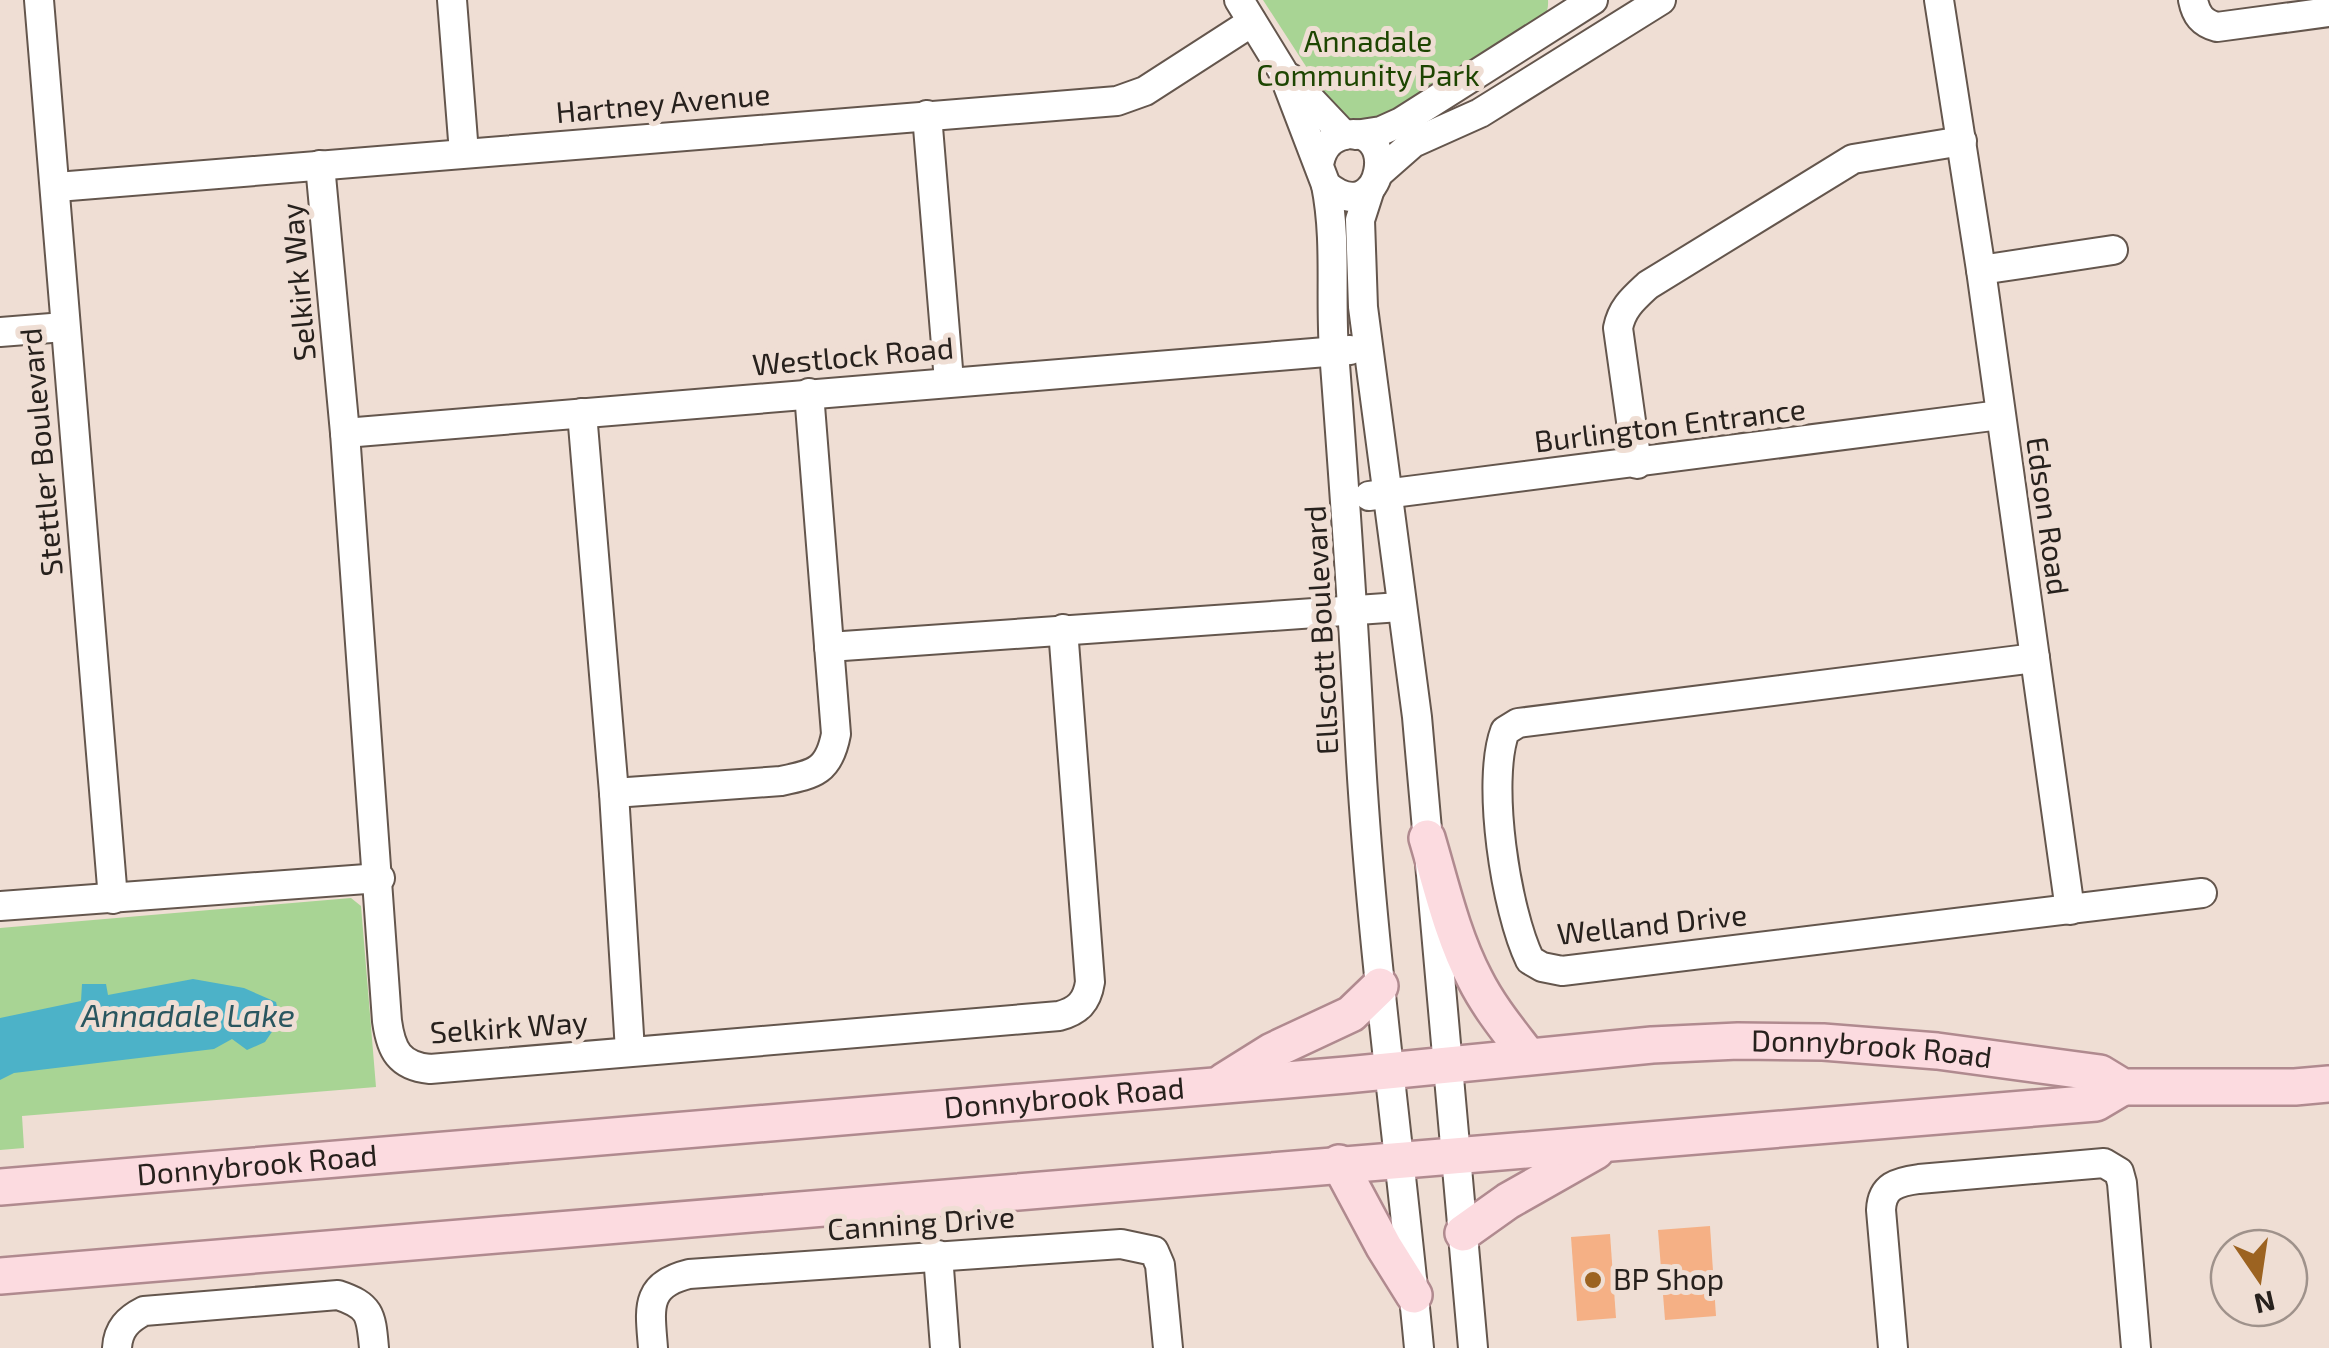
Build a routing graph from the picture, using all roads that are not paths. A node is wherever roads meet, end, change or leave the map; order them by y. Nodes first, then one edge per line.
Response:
1 (39, 0) edge
2 (452, 0) edge
3 (1661, 0) edge
4 (1940, 0) edge
5 (2194, 0) edge
6 (1579, 4) edge
7 (1245, 11) edge
8 (2329, 12) edge
9 (1596, 42) junction
10 (1282, 70) junction
11 (927, 115) junction
12 (1349, 135) junction
13 (1962, 141) junction
14 (464, 152) junction
15 (320, 166) junction
16 (1322, 175) junction
17 (1375, 180) junction
18 (56, 187) junction
19 (2112, 250) dead end
20 (1981, 270) junction
21 (64, 327) junction
22 (0, 332) edge
23 (1368, 350) junction
24 (1334, 351) junction
25 (949, 381) junction
26 (809, 394) junction
27 (582, 413) junction
28 (2000, 416) junction
29 (345, 432) junction
30 (1637, 464) junction
31 (1386, 495) junction
32 (1347, 498) junction
33 (1400, 607) junction
34 (1355, 608) junction
35 (1063, 629) junction
36 (830, 647) junction
37 (2035, 658) junction
38 (614, 793) junction
39 (1427, 838) junction
40 (380, 878) junction
41 (2202, 893) dead end
42 (113, 899) junction
43 (0, 906) edge
44 (2070, 910) junction
45 (1380, 986) junction
46 (630, 1051) junction
47 (1528, 1056) junction
48 (1447, 1064) junction
49 (1389, 1071) junction
50 (1219, 1084) junction
51 (2329, 1084) edge
52 (2123, 1087) junction
53 (1615, 1142) junction
54 (1456, 1155) junction
55 (1401, 1159) junction
56 (1340, 1163) junction
57 (0, 1187) edge
58 (1463, 1232) junction
59 (938, 1255) junction
60 (0, 1276) edge
61 (1414, 1295) junction
62 (118, 1348) edge
63 (374, 1348) edge
64 (653, 1348) edge
65 (945, 1348) edge
66 (1168, 1348) edge
67 (1420, 1348) edge
68 (1473, 1348) edge
69 (1893, 1348) edge
70 (2136, 1348) edge

1 - 18 street, Stettler Boulevard
2 - 14 street
3 - 9 street
4 - 13 street, Edson Road
5 - 8 street
6 - 9 street
6 - 12 street
7 - 10 street, Ellscott Boulevard
7 - 11 street, Hartney Avenue
9 - 17 street
10 - 12 street, Ellscott Boulevard
10 - 16 street, Ellscott Boulevard
11 - 14 street, Hartney Avenue
11 - 25 street
12 - 16 street
12 - 17 street
13 - 20 street, Edson Road
13 - 30 street
14 - 15 street, Hartney Avenue
15 - 18 street, Hartney Avenue
15 - 29 street, Selkirk Way
16 - 17 street
16 - 24 street, Ellscott Boulevard
17 - 23 street
18 - 21 street, Stettler Boulevard
19 - 20 street
20 - 28 street, Edson Road
21 - 22 street
21 - 42 street, Stettler Boulevard
23 - 24 street, Westlock Road
23 - 31 street
24 - 25 street, Westlock Road
24 - 32 street, Ellscott Boulevard
25 - 26 street, Westlock Road
26 - 27 street, Westlock Road
26 - 36 street
27 - 29 street, Westlock Road
27 - 38 street
28 - 30 street, Burlington Entrance
28 - 37 street, Edson Road
29 - 40 street, Selkirk Way
30 - 31 street, Burlington Entrance
31 - 32 street, Burlington Entrance
31 - 33 street
32 - 34 street, Ellscott Boulevard
33 - 34 street
33 - 39 street
34 - 35 street
34 - 45 street, Ellscott Boulevard
35 - 36 street
35 - 46 street, Selkirk Way
36 - 38 street
37 - 44 street, Edson Road
37 - 44 street, Welland Drive
38 - 46 street
39 - 47 main road
39 - 48 street
40 - 42 street
40 - 46 street, Selkirk Way
41 - 44 street
42 - 43 street
45 - 49 street, Ellscott Boulevard
45 - 50 main road
47 - 48 main road, Donnybrook Road
47 - 52 main road, Donnybrook Road
48 - 49 main road, Donnybrook Road
48 - 54 street
49 - 50 main road, Donnybrook Road
49 - 55 street, Ellscott Boulevard
50 - 57 main road, Donnybrook Road
51 - 52 main road, Donnybrook Road
52 - 53 main road, Donnybrook Road
53 - 54 main road, Donnybrook Road
53 - 58 main road
54 - 55 main road, Donnybrook Road
54 - 58 street
55 - 56 main road, Donnybrook Road
55 - 61 street, Ellscott Boulevard
56 - 60 main road, Donnybrook Road
56 - 61 main road
58 - 68 street
59 - 64 street, Canning Drive
59 - 65 street
59 - 66 street, Canning Drive
61 - 67 street, Ellscott Boulevard
62 - 63 street
69 - 70 street

